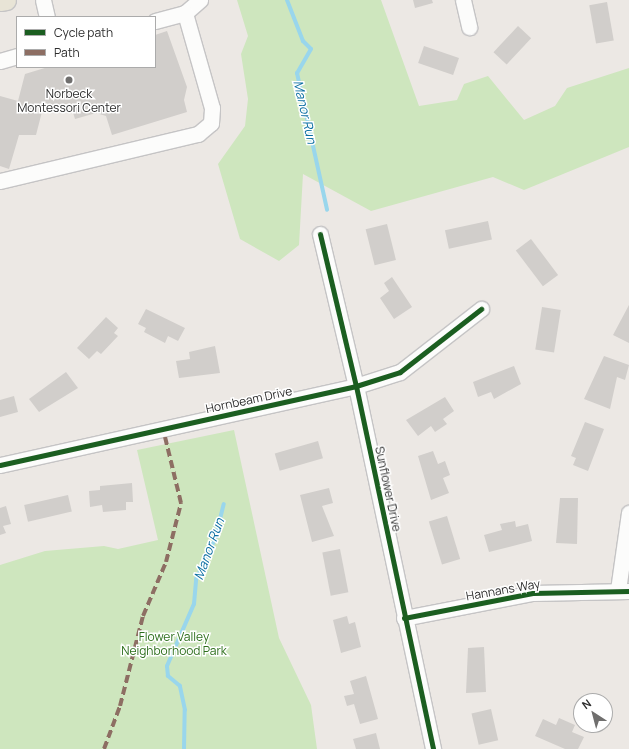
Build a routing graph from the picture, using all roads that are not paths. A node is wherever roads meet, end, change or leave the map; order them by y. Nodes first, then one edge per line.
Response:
1 (6, 0) edge
2 (43, 0) edge
3 (200, 0) edge
4 (463, 0) edge
5 (0, 1) edge
6 (185, 13) junction
7 (47, 16) edge
8 (156, 20) edge
9 (469, 27) dead end
10 (16, 56) edge
11 (0, 61) edge
12 (0, 181) edge
13 (320, 234) dead end
14 (481, 309) dead end
15 (356, 386) junction
16 (0, 465) edge
17 (629, 514) edge
18 (624, 590) edge
19 (404, 618) junction
20 (433, 749) edge

1 - 5 main road
2 - 7 street
3 - 6 street
4 - 9 street
6 - 8 street
6 - 12 street
10 - 11 street
13 - 15 street, Sunflower Drive
14 - 15 street, Hornbeam Drive
15 - 16 street, Hornbeam Drive
15 - 19 street, Sunflower Drive
17 - 18 street
18 - 19 street, Hannans Way
19 - 20 street, Sunflower Drive

